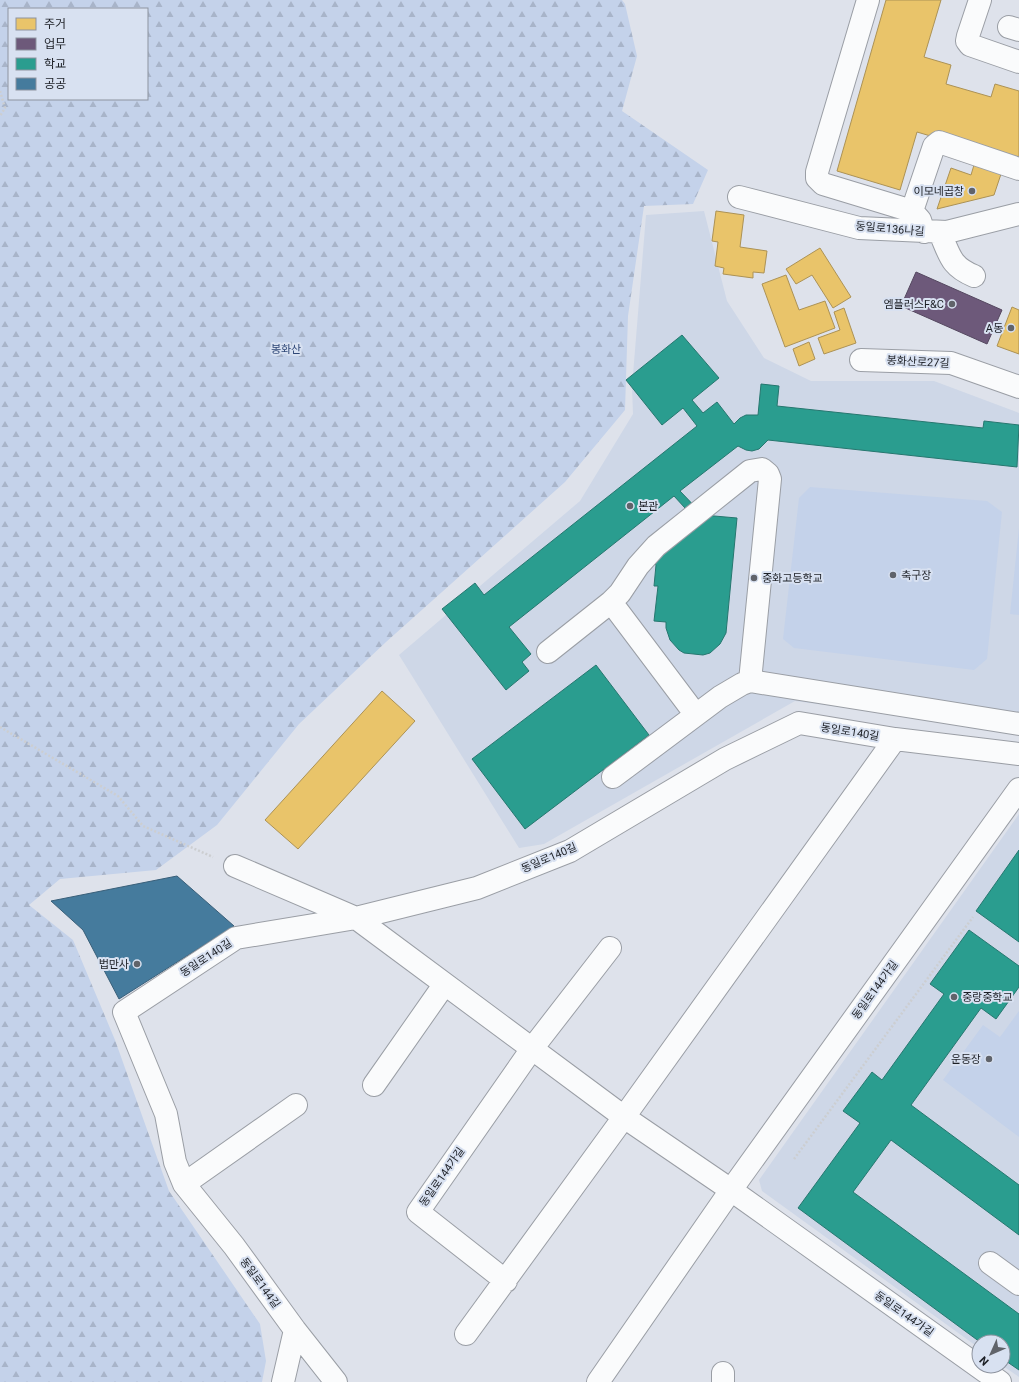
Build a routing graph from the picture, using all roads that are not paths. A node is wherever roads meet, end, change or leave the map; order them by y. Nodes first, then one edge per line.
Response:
1 (868, 0) edge
2 (980, 0) edge
3 (1019, 62) edge
4 (1019, 169) edge
5 (739, 196) dead end
6 (912, 211) junction
7 (1019, 214) edge
8 (932, 232) junction
9 (974, 276) dead end
10 (861, 360) dead end
11 (1019, 387) edge
12 (611, 602) junction
13 (548, 652) dead end
14 (750, 681) junction
15 (696, 715) junction
16 (1019, 724) edge
17 (894, 739) junction
18 (1019, 754) edge
19 (613, 777) dead end
20 (1019, 789) edge
21 (235, 866) road end
22 (356, 918) junction
23 (610, 948) dead end
24 (444, 985) junction
25 (124, 1012) joint
26 (531, 1050) junction
27 (374, 1085) dead end
28 (296, 1105) dead end
29 (624, 1117) junction
30 (184, 1184) junction
31 (731, 1190) junction
32 (990, 1263) dead end
33 (506, 1281) junction
34 (1019, 1284) edge
35 (295, 1330) junction
36 (466, 1334) dead end
37 (283, 1382) edge
38 (336, 1382) edge
39 (598, 1382) edge
40 (1000, 1382) edge

1 - 6 street
2 - 3 street
4 - 6 street
5 - 8 street, 동일로136나길
6 - 8 street
7 - 8 street, 동일로136나길
8 - 9 street
10 - 11 street, 봉화산로27길
12 - 13 street
12 - 14 street
12 - 15 street
14 - 15 street
14 - 16 street
15 - 19 street
17 - 18 street, 동일로140길
17 - 22 street, 동일로140길
17 - 29 street
20 - 31 street, 동일로144가길
21 - 22 street, 동일로144가길
22 - 24 street, 동일로144가길
22 - 25 street, 동일로140길
23 - 26 street, 동일로144가길
24 - 26 street, 동일로144가길
24 - 27 street
25 - 30 street, 동일로144길
26 - 29 street, 동일로144가길
26 - 33 street, 동일로144가길
28 - 30 street
29 - 31 street, 동일로144가길
29 - 33 street
30 - 35 street, 동일로144길
31 - 39 street, 동일로144가길
31 - 40 street, 동일로144가길
32 - 34 street
33 - 36 street
35 - 37 street
35 - 38 street, 동일로144길

